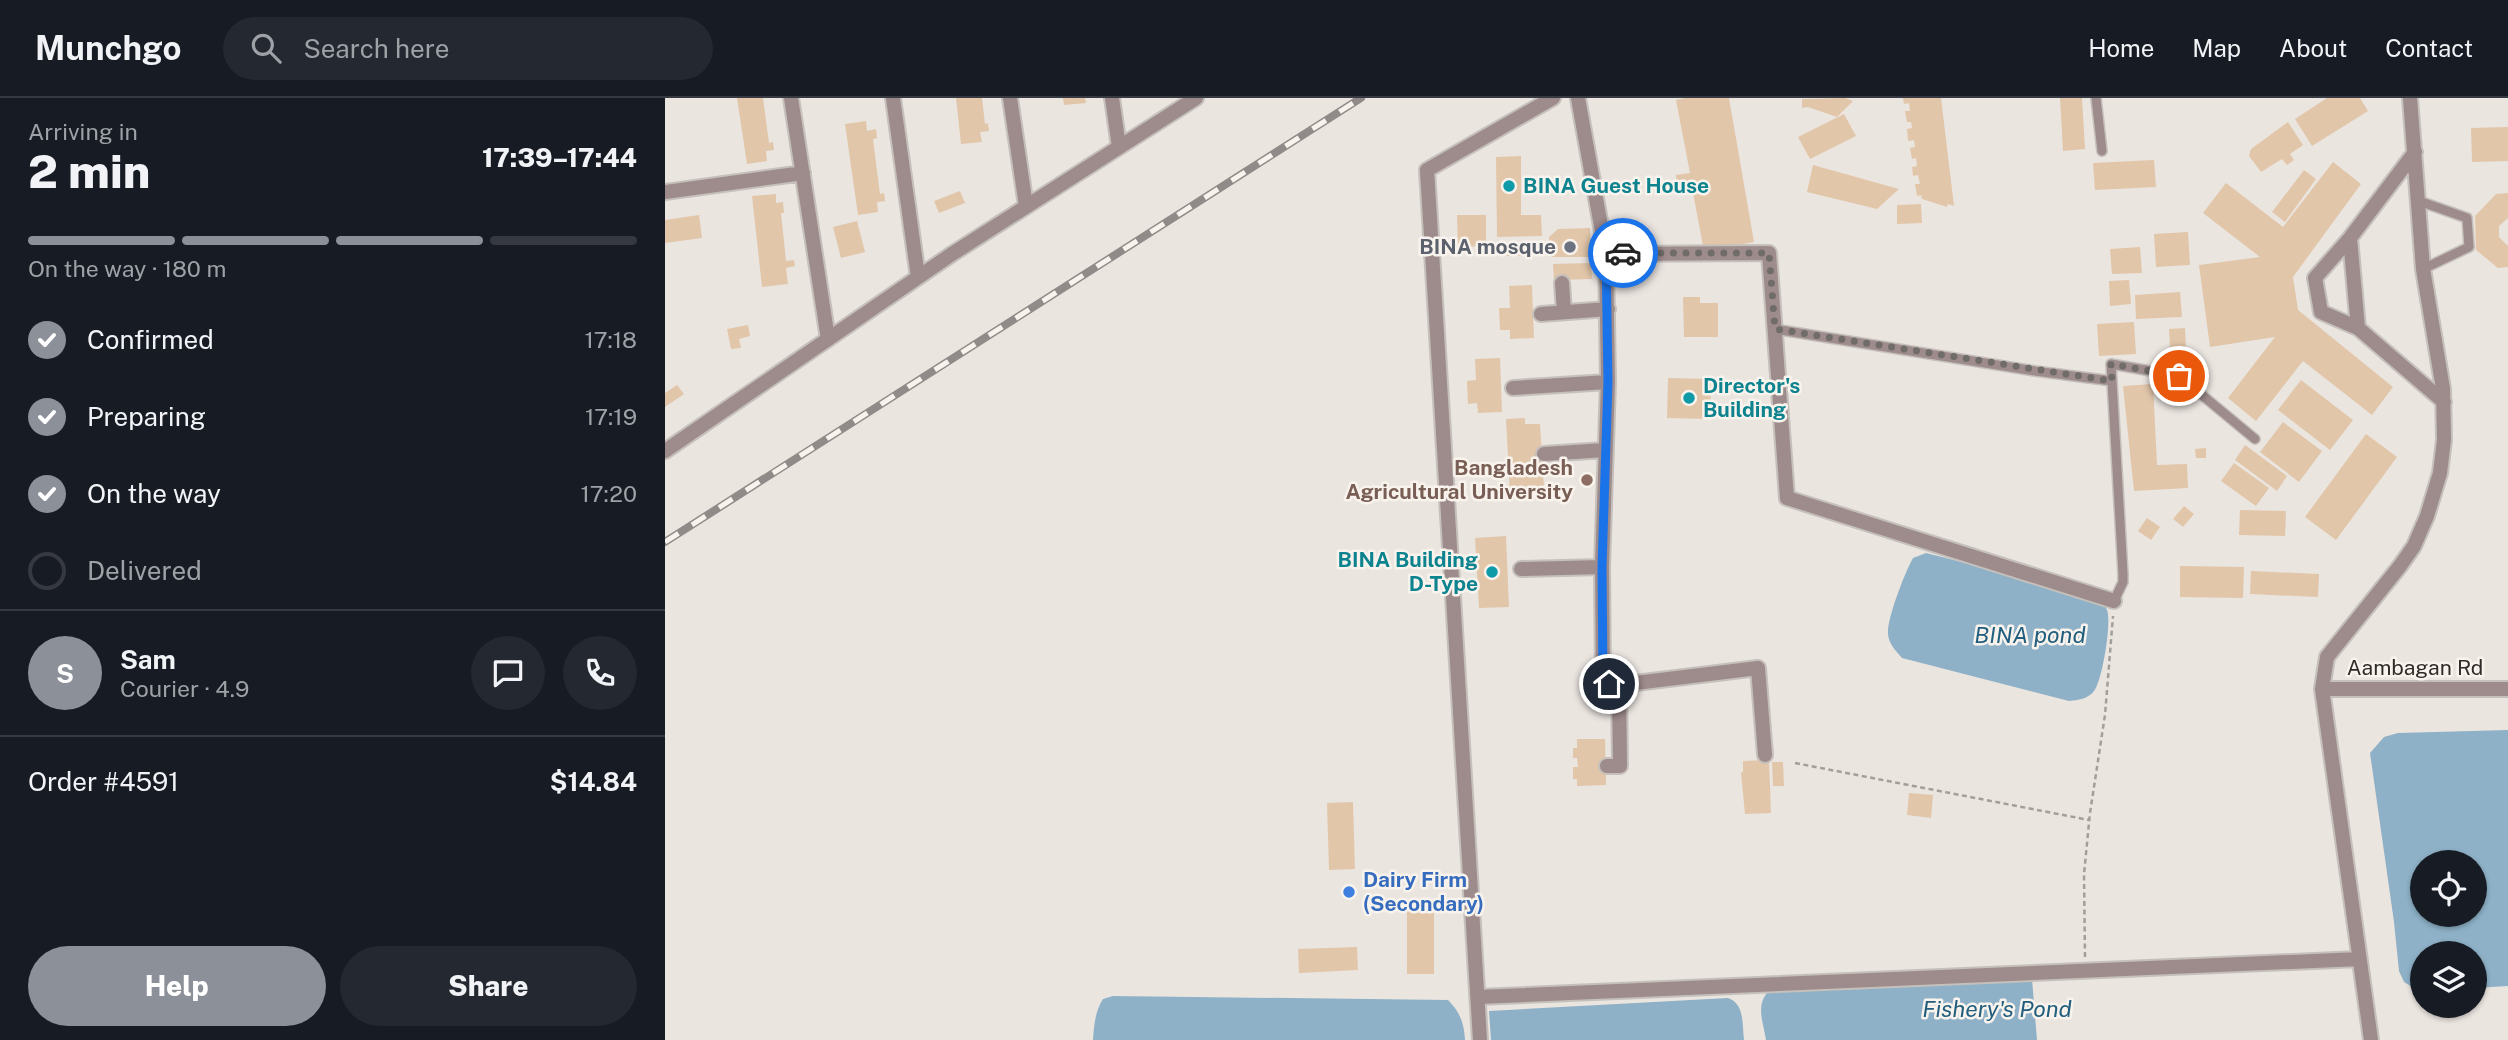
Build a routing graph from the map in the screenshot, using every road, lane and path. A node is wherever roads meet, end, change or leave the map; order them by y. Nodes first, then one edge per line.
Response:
1 (792, 98) edge
2 (893, 98) edge
3 (1010, 98) edge
4 (1112, 98) edge
5 (1196, 98) edge
6 (1553, 98) edge
7 (1578, 98) edge
8 (2096, 98) edge
9 (2410, 98) edge
10 (1119, 147) junction
11 (2102, 151) dead end
12 (2415, 152) junction
13 (803, 173) junction
14 (665, 192) edge
15 (2419, 201) junction
16 (1026, 206) junction
17 (2350, 238) junction
18 (1606, 254) junction
19 (2423, 269) junction
20 (918, 277) junction
21 (1562, 283) dead end
22 (1608, 309) junction
23 (1563, 312) junction
24 (1541, 314) dead end
25 (2358, 328) junction
26 (1775, 329) junction
27 (828, 339) junction
28 (2112, 381) junction
29 (1608, 382) junction
30 (1513, 388) dead end
31 (2444, 402) junction
32 (2255, 439) dead end
33 (1605, 450) junction
34 (665, 451) edge
35 (1544, 454) dead end
36 (1602, 567) junction
37 (1521, 569) dead end
38 (2115, 601) junction
39 (1619, 685) junction
40 (2322, 689) junction
41 (2508, 689) edge
42 (1765, 755) dead end
43 (1795, 763) dead end
44 (1607, 766) dead end
45 (2089, 820) junction
46 (2359, 959) junction
47 (2086, 971) junction
48 (1478, 997) junction
49 (1480, 1040) edge
50 (2371, 1040) edge

1 - 13 street
2 - 20 street
3 - 16 street
4 - 10 street
5 - 10 street
6 - 48 street
7 - 18 street
8 - 11 lane
9 - 12 street
10 - 16 street
12 - 15 street
12 - 17 street
13 - 14 street
13 - 27 street
15 - 19 street
15 - 19 lane
16 - 20 street
17 - 25 street
17 - 25 street
18 - 22 street
18 - 26 street
19 - 31 street
20 - 27 street
21 - 23 street
22 - 23 street
22 - 29 street
23 - 24 street
25 - 31 street
26 - 28 lane
26 - 38 street
27 - 34 street
28 - 32 lane
28 - 38 lane
29 - 30 street
29 - 33 street
31 - 40 street
33 - 35 street
33 - 36 street
36 - 37 street
36 - 39 street
38 - 45 path
39 - 42 street
39 - 44 street
40 - 41 street, Aambagan Rd
40 - 46 street
43 - 45 path
45 - 47 path
46 - 47 street
46 - 50 street
47 - 48 street
48 - 49 street

